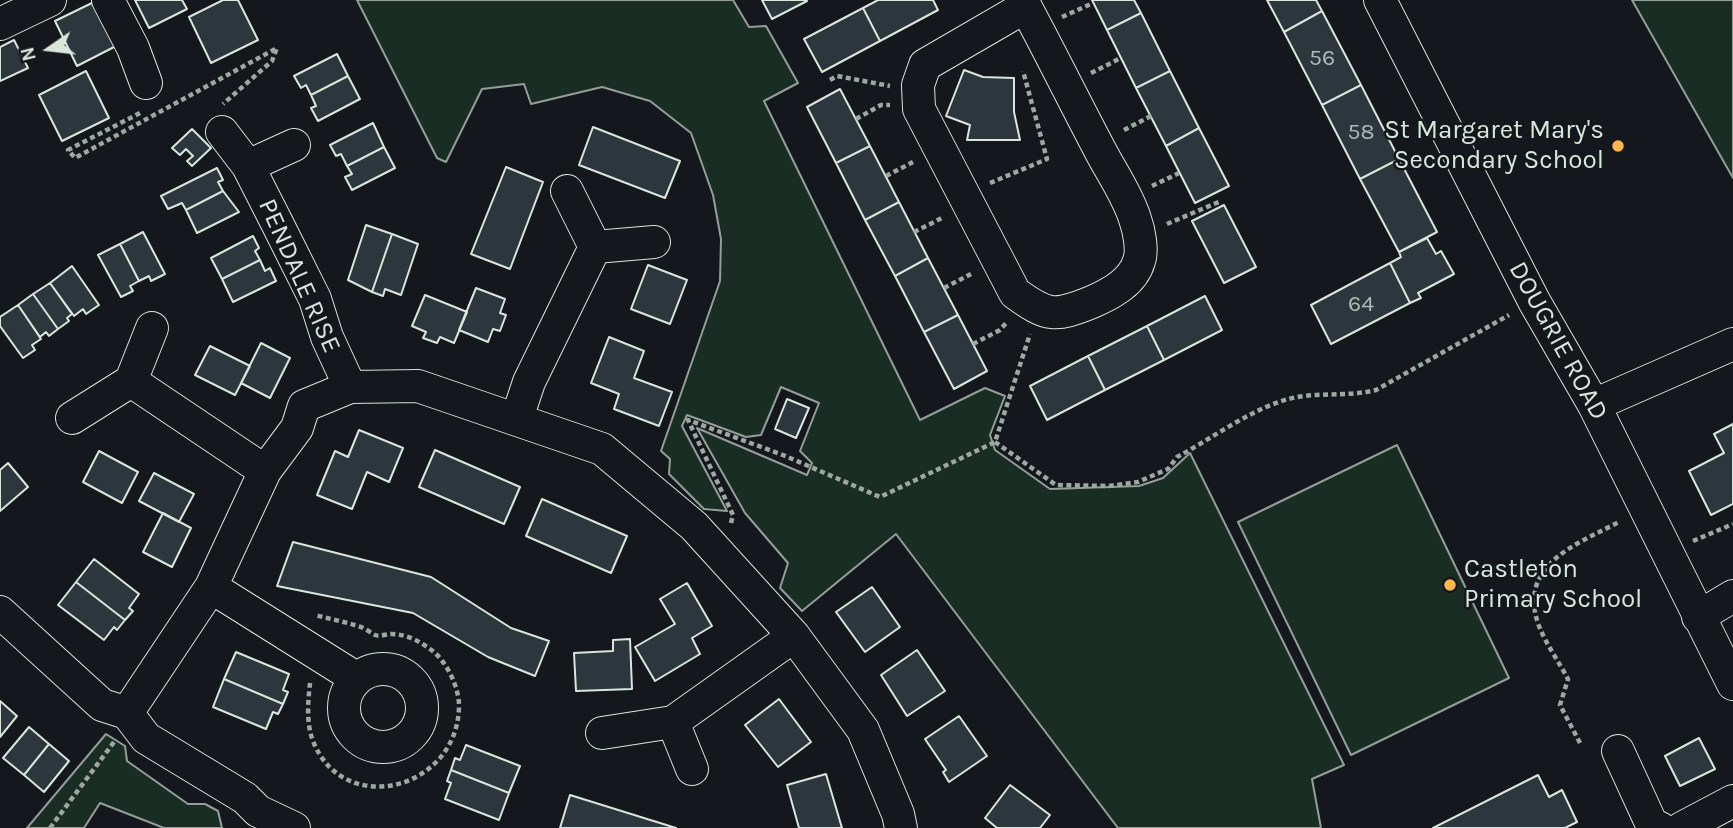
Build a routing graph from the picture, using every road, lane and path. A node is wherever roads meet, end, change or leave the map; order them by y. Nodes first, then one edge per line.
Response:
1 (50, 0) edge
2 (108, 0) edge
3 (1380, 0) edge
4 (1024, 4) edge
5 (0, 23) edge
6 (1048, 52) junction
7 (830, 80) dead end
8 (146, 83) dead end
9 (919, 92) junction
10 (222, 132) dead end
11 (294, 145) dead end
12 (248, 166) junction
13 (567, 191) dead end
14 (963, 194) junction
15 (1221, 201) dead end
16 (1139, 237) junction
17 (653, 242) dead end
18 (595, 247) junction
19 (1534, 301) junction
20 (1031, 305) junction
21 (152, 328) dead end
22 (973, 344) dead end
23 (1733, 344) edge
24 (131, 381) junction
25 (350, 387) junction
26 (1594, 405) junction
27 (72, 418) dead end
28 (517, 418) junction
29 (995, 442) junction
30 (265, 471) junction
31 (1645, 509) junction
32 (1733, 524) edge
33 (1667, 553) junction
34 (723, 558) junction
35 (211, 587) junction
36 (1733, 596) edge
37 (0, 612) edge
38 (1698, 617) junction
39 (794, 636) junction
40 (356, 678) dead end
41 (1733, 684) edge
42 (127, 713) junction
43 (673, 722) junction
44 (601, 733) dead end
45 (1580, 743) dead end
46 (1618, 751) dead end
47 (692, 769) dead end
48 (1733, 801) edge
49 (255, 820) edge
50 (50, 828) edge
51 (294, 828) edge
52 (901, 828) edge
53 (1660, 828) edge
54 (1682, 828) edge

1 - 5 street
2 - 8 street
3 - 19 street, DOUGRIE ROAD
4 - 6 street
4 - 9 street
6 - 14 path
6 - 16 street
7 - 9 path
9 - 14 street
10 - 12 street, PENDALE RISE
11 - 12 street, PENDALE RISE
12 - 25 street, PENDALE RISE
13 - 18 street
14 - 20 street
15 - 16 path
16 - 20 street
17 - 18 street
18 - 28 street
19 - 26 street, DOUGRIE ROAD
19 - 29 path
20 - 22 path
20 - 29 path
21 - 24 street
23 - 26 street
24 - 27 street
24 - 30 street
25 - 28 street
25 - 30 street
26 - 31 street, DOUGRIE ROAD
28 - 34 street
29 - 34 path
30 - 35 street
31 - 33 street, DOUGRIE ROAD
31 - 45 path
32 - 33 path
33 - 38 street, DOUGRIE ROAD
34 - 39 street
35 - 40 street
35 - 42 street
36 - 38 street
37 - 42 street
38 - 41 street, DOUGRIE ROAD
39 - 43 street
39 - 52 street
42 - 49 street
42 - 50 path
43 - 44 street
43 - 47 street
46 - 53 street
48 - 54 street
49 - 51 street

